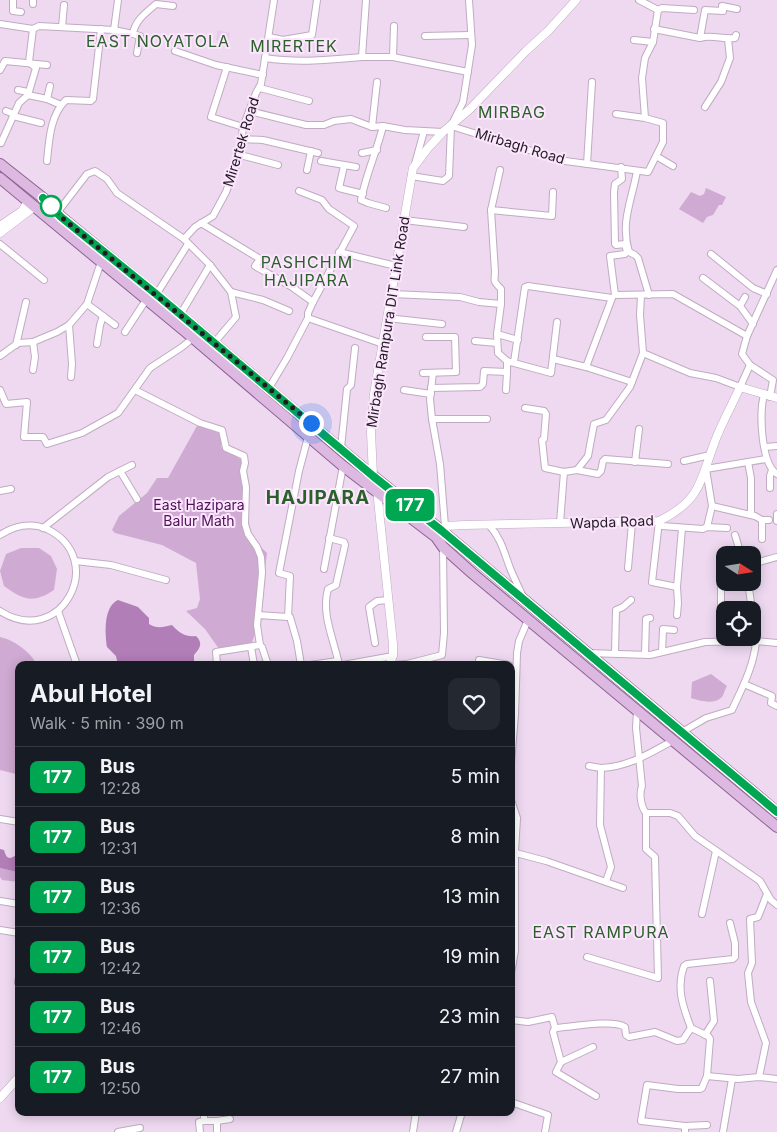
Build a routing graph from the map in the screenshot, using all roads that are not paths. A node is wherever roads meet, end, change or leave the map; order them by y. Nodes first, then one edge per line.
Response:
1 (13, 0) edge
2 (118, 0) edge
3 (274, 0) edge
4 (317, 0) edge
5 (366, 0) edge
6 (469, 0) edge
7 (576, 0) edge
8 (639, 0) edge
9 (158, 2) edge
10 (64, 5) dead end
11 (173, 6) dead end
12 (737, 9) dead end
13 (658, 10) junction
14 (694, 10) dead end
15 (20, 12) dead end
16 (0, 24) edge
17 (394, 26) dead end
18 (62, 27) junction
19 (33, 29) junction
20 (101, 29) junction
21 (654, 29) junction
22 (114, 30) junction
23 (133, 34) junction
24 (470, 35) junction
25 (736, 35) dead end
26 (426, 36) dead end
27 (269, 37) junction
28 (700, 38) junction
29 (728, 39) junction
30 (634, 40) dead end
31 (653, 42) junction
32 (175, 51) dead end
33 (136, 54) dead end
34 (393, 56) junction
35 (362, 57) junction
36 (265, 58) junction
37 (29, 62) junction
38 (47, 65) dead end
39 (227, 68) junction
40 (0, 70) edge
41 (468, 72) junction
42 (263, 75) junction
43 (377, 82) dead end
44 (592, 82) dead end
45 (50, 86) dead end
46 (260, 88) junction
47 (18, 90) dead end
48 (28, 94) junction
49 (47, 99) junction
50 (309, 101) dead end
51 (61, 105) junction
52 (705, 107) dead end
53 (6, 111) dead end
54 (249, 111) junction
55 (616, 114) dead end
56 (14, 115) junction
57 (645, 118) junction
58 (41, 124) dead end
59 (383, 126) junction
60 (452, 126) junction
61 (244, 127) junction
62 (372, 127) junction
63 (424, 131) junction
64 (444, 132) junction
65 (242, 139) junction
66 (1, 143) edge
67 (377, 150) junction
68 (362, 153) dead end
69 (240, 155) junction
70 (656, 156) junction
71 (47, 161) dead end
72 (320, 161) dead end
73 (0, 164) edge
74 (587, 164) junction
75 (278, 166) dead end
76 (344, 166) junction
77 (672, 166) dead end
78 (356, 167) dead end
79 (621, 167) junction
80 (307, 170) dead end
81 (500, 170) dead end
82 (637, 170) junction
83 (412, 172) junction
84 (0, 178) edge
85 (300, 191) dead end
86 (553, 192) dead end
87 (363, 194) junction
88 (43, 198) junction
89 (31, 204) junction
90 (386, 208) dead end
91 (491, 210) junction
92 (57, 213) junction
93 (404, 220) junction
94 (201, 223) junction
95 (0, 226) edge
96 (464, 227) dead end
97 (0, 233) edge
98 (186, 241) junction
99 (0, 244) edge
100 (339, 252) junction
101 (711, 254) dead end
102 (101, 262) junction
103 (210, 265) junction
104 (396, 266) junction
105 (777, 270) edge
106 (703, 278) dead end
107 (44, 280) dead end
108 (231, 292) junction
109 (156, 294) junction
110 (392, 294) junction
111 (766, 294) junction
112 (641, 295) junction
113 (649, 295) junction
114 (744, 297) dead end
115 (146, 300) junction
116 (26, 302) dead end
117 (313, 302) junction
118 (87, 304) junction
119 (501, 304) junction
120 (740, 306) junction
121 (289, 311) dead end
122 (180, 314) junction
123 (103, 316) junction
124 (308, 318) junction
125 (387, 318) junction
126 (557, 322) dead end
127 (442, 324) dead end
128 (753, 324) junction
129 (69, 325) junction
130 (115, 325) dead end
131 (125, 332) dead end
132 (497, 334) junction
133 (747, 336) junction
134 (426, 337) dead end
135 (193, 338) junction
136 (518, 340) junction
137 (33, 342) junction
138 (475, 342) dead end
139 (214, 343) junction
140 (497, 343) junction
141 (97, 344) dead end
142 (383, 344) junction
143 (16, 345) junction
144 (355, 348) dead end
145 (642, 353) junction
146 (0, 356) edge
147 (553, 359) junction
148 (511, 361) junction
149 (750, 365) junction
150 (586, 367) junction
151 (33, 370) dead end
152 (507, 372) junction
153 (423, 373) dead end
154 (433, 373) junction
155 (71, 377) dead end
156 (632, 382) junction
157 (740, 387) junction
158 (269, 388) junction
159 (0, 390) edge
160 (135, 390) junction
161 (404, 390) dead end
162 (506, 390) dead end
163 (431, 391) junction
164 (770, 397) edge
165 (526, 408) dead end
166 (432, 419) junction
167 (487, 419) dead end
168 (639, 429) dead end
169 (308, 437) junction
170 (777, 446) edge
171 (765, 447) junction
172 (341, 448) junction
173 (710, 455) junction
174 (766, 458) junction
175 (684, 460) dead end
176 (636, 462) junction
177 (748, 462) junction
178 (668, 464) dead end
179 (132, 465) dead end
180 (343, 466) junction
181 (706, 469) junction
182 (577, 470) junction
183 (120, 471) junction
184 (566, 471) junction
185 (775, 472) edge
186 (373, 476) junction
187 (11, 488) dead end
188 (770, 488) dead end
189 (377, 490) junction
190 (0, 491) edge
191 (137, 499) dead end
192 (712, 506) junction
193 (777, 514) edge
194 (751, 515) junction
195 (777, 521) edge
196 (659, 522) junction
197 (560, 523) junction
198 (632, 523) junction
199 (489, 525) junction
200 (707, 527) junction
201 (44, 528) junction
202 (682, 528) junction
203 (727, 528) dead end
204 (441, 531) junction
205 (0, 535) edge
206 (735, 535) dead end
207 (329, 538) junction
208 (762, 539) dead end
209 (738, 546) edge
210 (443, 547) junction
211 (777, 556) edge
212 (75, 561) junction
213 (761, 561) edge
214 (324, 568) dead end
215 (628, 568) dead end
216 (166, 580) dead end
217 (677, 587) junction
218 (389, 600) junction
219 (631, 600) dead end
220 (526, 603) junction
221 (0, 611) edge
222 (58, 611) junction
223 (258, 615) junction
224 (676, 615) dead end
225 (288, 617) junction
226 (650, 618) dead end
227 (528, 620) junction
228 (674, 630) dead end
229 (761, 641) edge
230 (716, 642) edge
231 (375, 643) dead end
232 (777, 643) edge
233 (260, 645) junction
234 (755, 646) edge
235 (251, 647) junction
236 (662, 652) junction
237 (586, 653) junction
238 (615, 653) junction
239 (645, 654) junction
240 (393, 656) junction
241 (479, 660) dead end
242 (75, 661) edge
243 (217, 661) edge
244 (253, 661) edge
245 (267, 661) edge
246 (300, 661) edge
247 (339, 661) edge
248 (360, 661) edge
249 (391, 661) edge
250 (433, 661) edge
251 (484, 661) edge
252 (513, 661) edge
253 (744, 684) junction
254 (777, 706) edge
255 (637, 710) junction
256 (682, 732) junction
257 (674, 740) junction
258 (691, 740) junction
259 (684, 748) junction
260 (639, 760) junction
261 (589, 766) dead end
262 (601, 768) junction
263 (775, 807) edge
264 (515, 812) edge
265 (646, 813) junction
266 (0, 819) edge
267 (15, 821) edge
268 (777, 827) edge
269 (515, 835) edge
270 (716, 851) junction
271 (515, 853) edge
272 (606, 881) junction
273 (623, 888) dead end
274 (768, 894) junction
275 (0, 901) edge
276 (15, 903) edge
277 (777, 905) edge
278 (702, 914) dead end
279 (730, 924) dead end
280 (0, 930) edge
281 (15, 932) edge
282 (587, 957) dead end
283 (710, 981) dead end
284 (515, 1020) edge
285 (555, 1028) junction
286 (691, 1028) junction
287 (705, 1035) junction
288 (593, 1047) dead end
289 (561, 1062) junction
290 (707, 1076) junction
291 (759, 1077) junction
292 (732, 1079) junction
293 (777, 1079) edge
294 (15, 1081) edge
295 (596, 1096) dead end
296 (0, 1098) edge
297 (515, 1103) edge
298 (204, 1116) edge
299 (416, 1116) edge
300 (461, 1116) edge
301 (230, 1119) dead end
302 (204, 1121) junction
303 (217, 1121) junction
304 (708, 1125) dead end
305 (140, 1128) dead end
306 (685, 1129) edge
307 (118, 1132) edge
308 (200, 1132) edge
309 (217, 1132) edge
310 (414, 1132) edge
311 (456, 1132) edge
312 (545, 1132) edge
313 (723, 1132) edge

1 - 15 street
2 - 22 street
3 - 27 street, Mirertek Road
4 - 27 street
5 - 35 street
6 - 24 street
7 - 60 street, Mirbagh Rampura DIT Link Road
8 - 13 street
9 - 11 street
9 - 23 street
10 - 18 street
12 - 28 street
13 - 14 street
13 - 21 street
16 - 19 street
17 - 34 street
18 - 19 street
18 - 20 street
19 - 37 street
20 - 22 street
20 - 51 street
21 - 28 street
21 - 31 street
22 - 23 street
23 - 33 street
24 - 26 street
24 - 41 street
25 - 29 street
27 - 36 street, Mirertek Road
28 - 29 street
29 - 52 street
30 - 31 street
31 - 57 street
32 - 39 street
34 - 35 street
34 - 41 street
35 - 36 street
36 - 42 street, Mirertek Road
37 - 38 street
37 - 40 street
37 - 48 street
39 - 42 street
39 - 61 street
41 - 60 street
42 - 46 street, Mirertek Road
43 - 62 street
44 - 74 street
45 - 49 street
46 - 50 street
46 - 54 street, Mirertek Road
47 - 48 street
48 - 49 street
48 - 56 street
49 - 51 street
51 - 71 street
53 - 56 street
54 - 61 street, Mirertek Road
54 - 62 street
55 - 57 street
56 - 58 street
56 - 66 street
57 - 70 street
59 - 62 street
59 - 63 street
59 - 67 street
60 - 64 street, Mirbagh Rampura DIT Link Road
60 - 74 street, Mirbagh Road
60 - 83 street
61 - 65 street, Mirertek Road
63 - 64 street
63 - 83 street, Mirbagh Rampura DIT Link Road
64 - 83 street, Mirbagh Rampura DIT Link Road
65 - 69 street, Mirertek Road
65 - 80 street
67 - 68 street
67 - 87 street
69 - 75 street
69 - 94 street, Mirertek Road
70 - 77 street
70 - 82 street, Mirbagh Road
72 - 76 street
73 - 88 main road
74 - 79 street, Mirbagh Road
76 - 78 street
76 - 87 street
79 - 82 street, Mirbagh Road
79 - 112 street
81 - 91 street
82 - 113 street
83 - 93 street, Mirbagh Rampura DIT Link Road
84 - 89 main road
85 - 100 street
86 - 91 street
87 - 90 street
88 - 89 main road
88 - 92 main road
89 - 95 street
89 - 97 street
89 - 102 main road
91 - 119 street
92 - 98 street
92 - 109 main road
93 - 96 street
93 - 104 street, Mirbagh Rampura DIT Link Road
94 - 98 street, Mirertek Road
94 - 117 street
98 - 103 street
98 - 109 street, Mirertek Road
99 - 107 street
100 - 104 street
100 - 117 street
101 - 111 street
102 - 115 main road
102 - 118 street
103 - 108 street
103 - 122 street
104 - 110 street, Mirbagh Rampura DIT Link Road
105 - 111 street
106 - 120 street
108 - 121 street
108 - 139 street
109 - 122 main road
110 - 119 street
110 - 125 street, Mirbagh Rampura DIT Link Road
111 - 128 street
112 - 113 street
112 - 145 street
113 - 133 street
114 - 120 street
115 - 131 street
115 - 135 main road
116 - 143 street
117 - 124 street
118 - 123 street
118 - 129 street
119 - 132 street
120 - 128 street
122 - 139 main road
123 - 130 street
123 - 141 street
124 - 142 street
124 - 158 street
125 - 127 street
125 - 142 street, Mirbagh Rampura DIT Link Road
126 - 147 street
128 - 133 street
129 - 137 street
129 - 155 street
132 - 136 street
132 - 140 street
133 - 149 street
134 - 154 street
135 - 160 street
135 - 169 main road
136 - 148 street
136 - 150 street
137 - 143 street
137 - 151 street
138 - 140 street
139 - 158 main road
140 - 148 street
142 - 186 street, Mirbagh Rampura DIT Link Road
143 - 146 street
144 - 172 street
145 - 156 street
145 - 157 street
147 - 148 street
147 - 150 street
148 - 152 street
149 - 157 street, Wapda Road
149 - 164 street
150 - 156 street
152 - 162 street
152 - 163 street
153 - 154 street
154 - 163 street
156 - 182 street
157 - 164 street
157 - 173 street, Wapda Road
158 - 172 main road
159 - 160 street
160 - 223 street
161 - 163 street
163 - 166 street
164 - 171 street
165 - 184 street
166 - 167 street
166 - 204 street
168 - 176 street
169 - 180 main road
169 - 225 street
170 - 171 street
171 - 174 street
172 - 186 main road
173 - 175 street
173 - 181 street, Wapda Road
174 - 177 street
174 - 185 street
176 - 178 street
176 - 182 street
177 - 181 street
177 - 194 street
179 - 183 street
180 - 189 main road
180 - 207 street
181 - 192 street
181 - 196 street, Wapda Road
182 - 184 street
183 - 191 street
183 - 201 street
184 - 197 street
185 - 188 street
186 - 204 main road
187 - 190 street
189 - 204 main road
189 - 218 street
192 - 194 street
192 - 200 street
193 - 195 street
194 - 208 street
196 - 198 street, Wapda Road
196 - 202 street
196 - 217 street
197 - 198 street, Wapda Road
197 - 199 street, Wapda Road
198 - 215 street
199 - 204 street, Wapda Road
199 - 220 street
200 - 202 street
200 - 203 street
201 - 205 street
201 - 212 street
202 - 217 street
204 - 210 main road
204 - 220 main road
206 - 209 street
207 - 214 street
207 - 247 street
210 - 227 main road
210 - 250 street
211 - 213 street
212 - 216 street
212 - 222 street
217 - 224 street
218 - 231 street
218 - 240 street
219 - 238 street
220 - 237 main road
221 - 222 street
222 - 242 street
223 - 225 street
223 - 233 street
225 - 246 street
226 - 239 street
227 - 252 street
227 - 255 main road
228 - 236 street
229 - 232 street
230 - 236 street
233 - 235 street
233 - 245 street
234 - 253 street
235 - 243 street
235 - 244 street
236 - 239 street
237 - 238 street
237 - 256 main road
238 - 239 street
240 - 248 street
240 - 249 street
241 - 251 street
253 - 254 street
253 - 256 street
255 - 257 main road
255 - 260 street
256 - 258 main road
257 - 259 main road
257 - 260 street
258 - 259 main road
258 - 263 main road
259 - 268 main road
260 - 262 street
260 - 265 street
261 - 262 street
262 - 272 street
264 - 269 street
265 - 270 street
265 - 282 street
266 - 267 street
270 - 274 street
270 - 278 street
271 - 272 street
272 - 273 street
274 - 277 street
274 - 291 street
275 - 276 street
279 - 286 street
280 - 281 street
283 - 287 street
284 - 285 street
285 - 286 street
285 - 289 street
286 - 287 street
287 - 290 street
288 - 289 street
289 - 295 street
290 - 292 street
290 - 306 street
291 - 292 street
291 - 293 street
292 - 313 street
294 - 296 street
297 - 312 street
298 - 302 street
299 - 310 street
300 - 311 street
301 - 303 street
302 - 303 street
302 - 308 street
303 - 309 street
304 - 306 street
305 - 307 street

